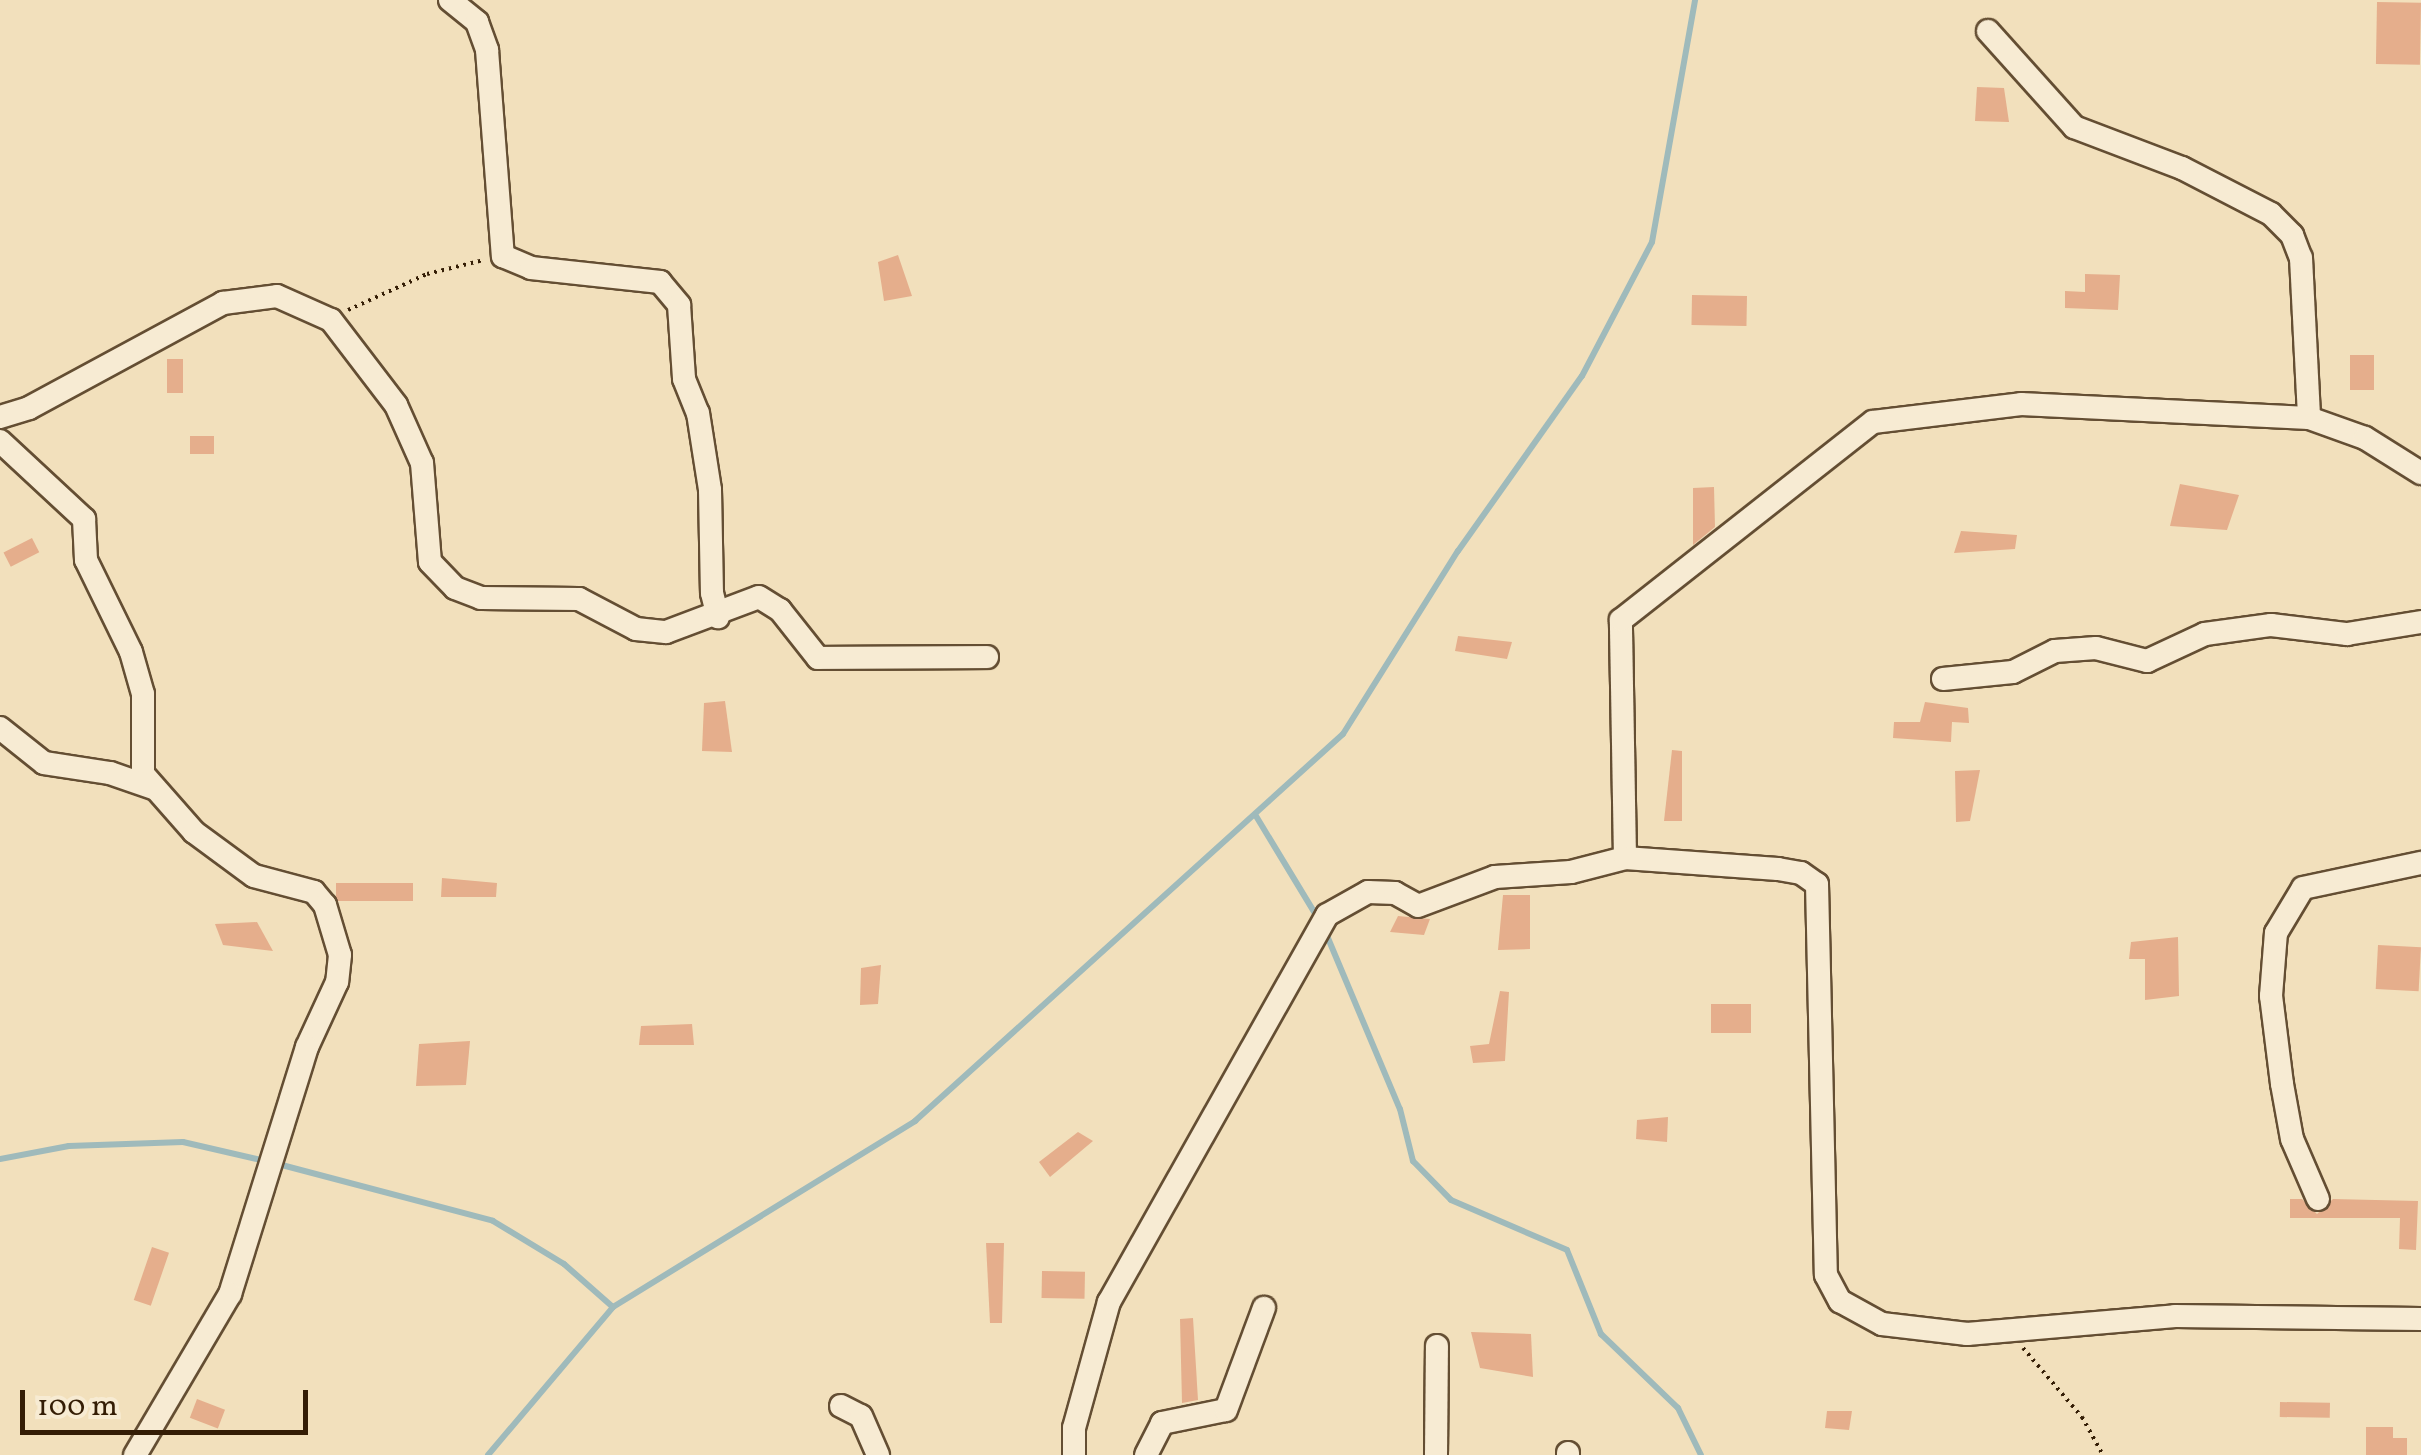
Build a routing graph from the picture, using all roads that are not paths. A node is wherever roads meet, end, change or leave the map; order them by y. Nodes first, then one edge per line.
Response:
1 (450, 0) edge
2 (1988, 31) dead end
3 (0, 416) edge
4 (2309, 418) junction
5 (0, 441) edge
6 (2421, 473) edge
7 (718, 617) junction
8 (2421, 622) edge
9 (988, 657) dead end
10 (1944, 679) dead end
11 (0, 728) edge
12 (153, 788) junction
13 (1626, 858) junction
14 (2421, 863) edge
15 (2318, 1198) dead end
16 (1264, 1308) dead end
17 (2421, 1318) edge
18 (1437, 1346) dead end
19 (841, 1406) dead end
20 (135, 1455) edge
21 (878, 1455) edge
22 (1074, 1455) edge
23 (1146, 1455) edge
24 (1436, 1455) edge

1 - 7 street
2 - 4 street
3 - 7 street
4 - 6 street
4 - 13 street
5 - 12 street
7 - 9 street
8 - 10 street
11 - 12 street
12 - 20 street
13 - 17 street
13 - 22 street
14 - 15 street
16 - 23 street
18 - 24 street
19 - 21 street

